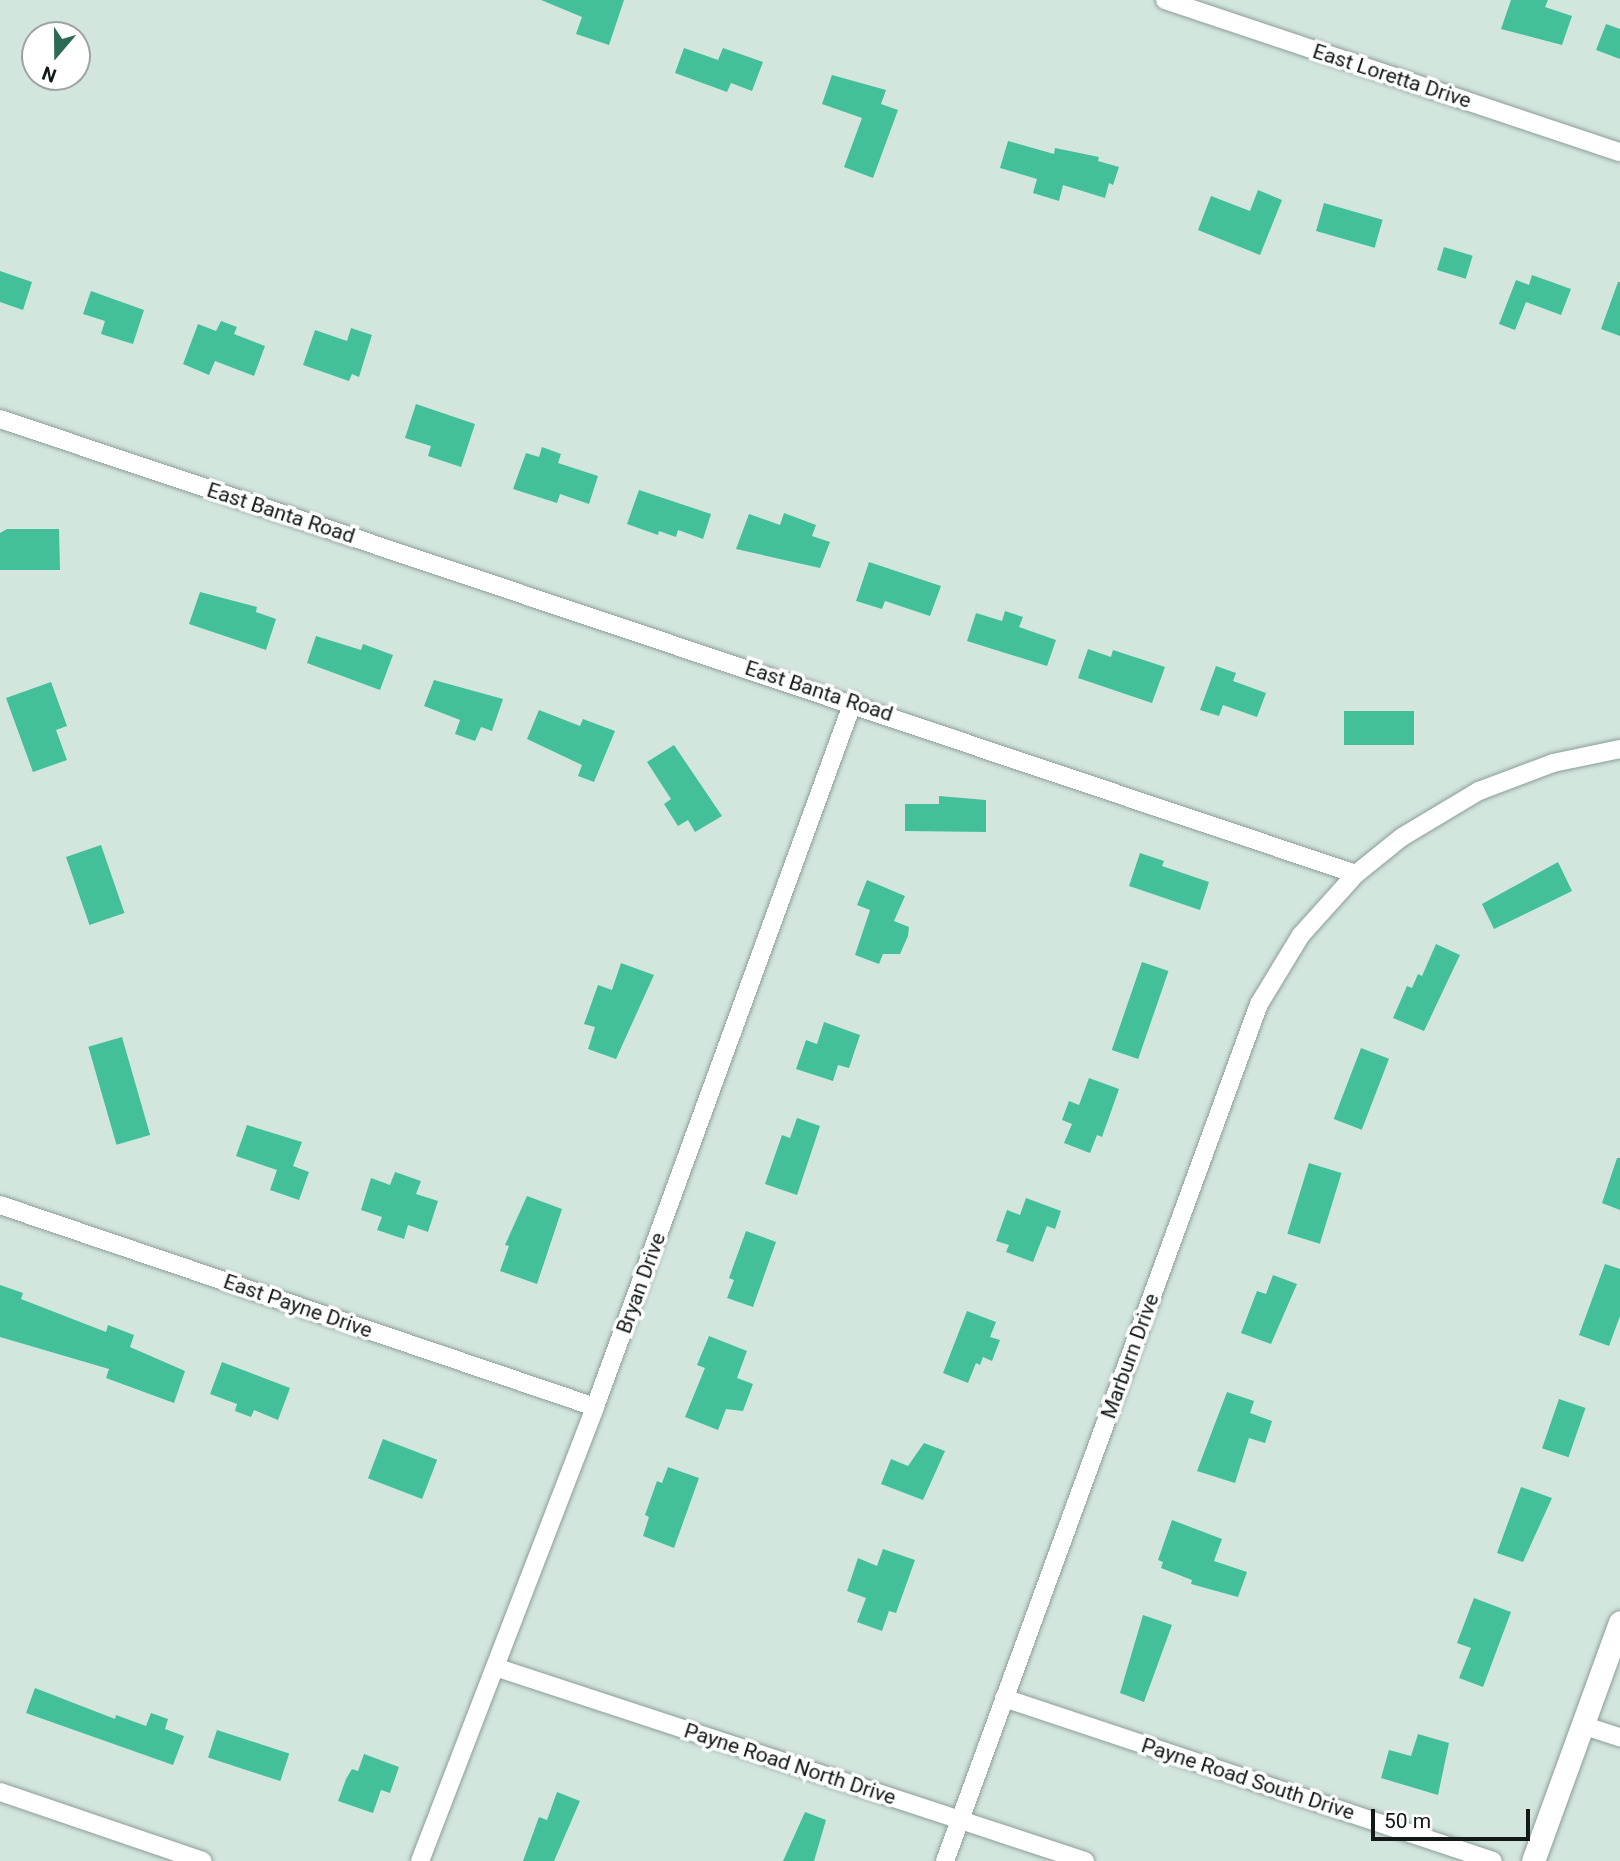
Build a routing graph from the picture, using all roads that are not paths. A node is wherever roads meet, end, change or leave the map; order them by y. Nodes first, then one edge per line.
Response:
1 (1165, 0) edge
2 (1620, 152) edge
3 (0, 419) edge
4 (853, 702) junction
5 (1620, 749) edge
6 (1356, 874) junction
7 (0, 1205) edge
8 (595, 1407) junction
9 (1620, 1622) edge
10 (495, 1667) junction
11 (1004, 1698) junction
12 (1582, 1725) junction
13 (1620, 1737) edge
14 (0, 1792) edge
15 (960, 1821) junction
16 (203, 1861) edge
17 (420, 1861) edge
18 (945, 1861) edge
19 (1085, 1861) edge
20 (1493, 1861) edge
21 (1533, 1861) edge

1 - 2 street, East Loretta Drive
3 - 4 street, East Banta Road
4 - 6 street, East Banta Road
4 - 8 street, Bryan Drive
5 - 6 street
6 - 11 street, Marburn Drive
7 - 8 street, East Payne Drive
8 - 10 street, Bryan Drive
9 - 12 street
10 - 15 street, Payne Road North Drive
10 - 17 street, Bryan Drive
11 - 15 street, Marburn Drive
11 - 20 street, Payne Road South Drive
12 - 13 street
12 - 21 street
14 - 16 street
15 - 18 street, Marburn Drive
15 - 19 street, Payne Road North Drive

